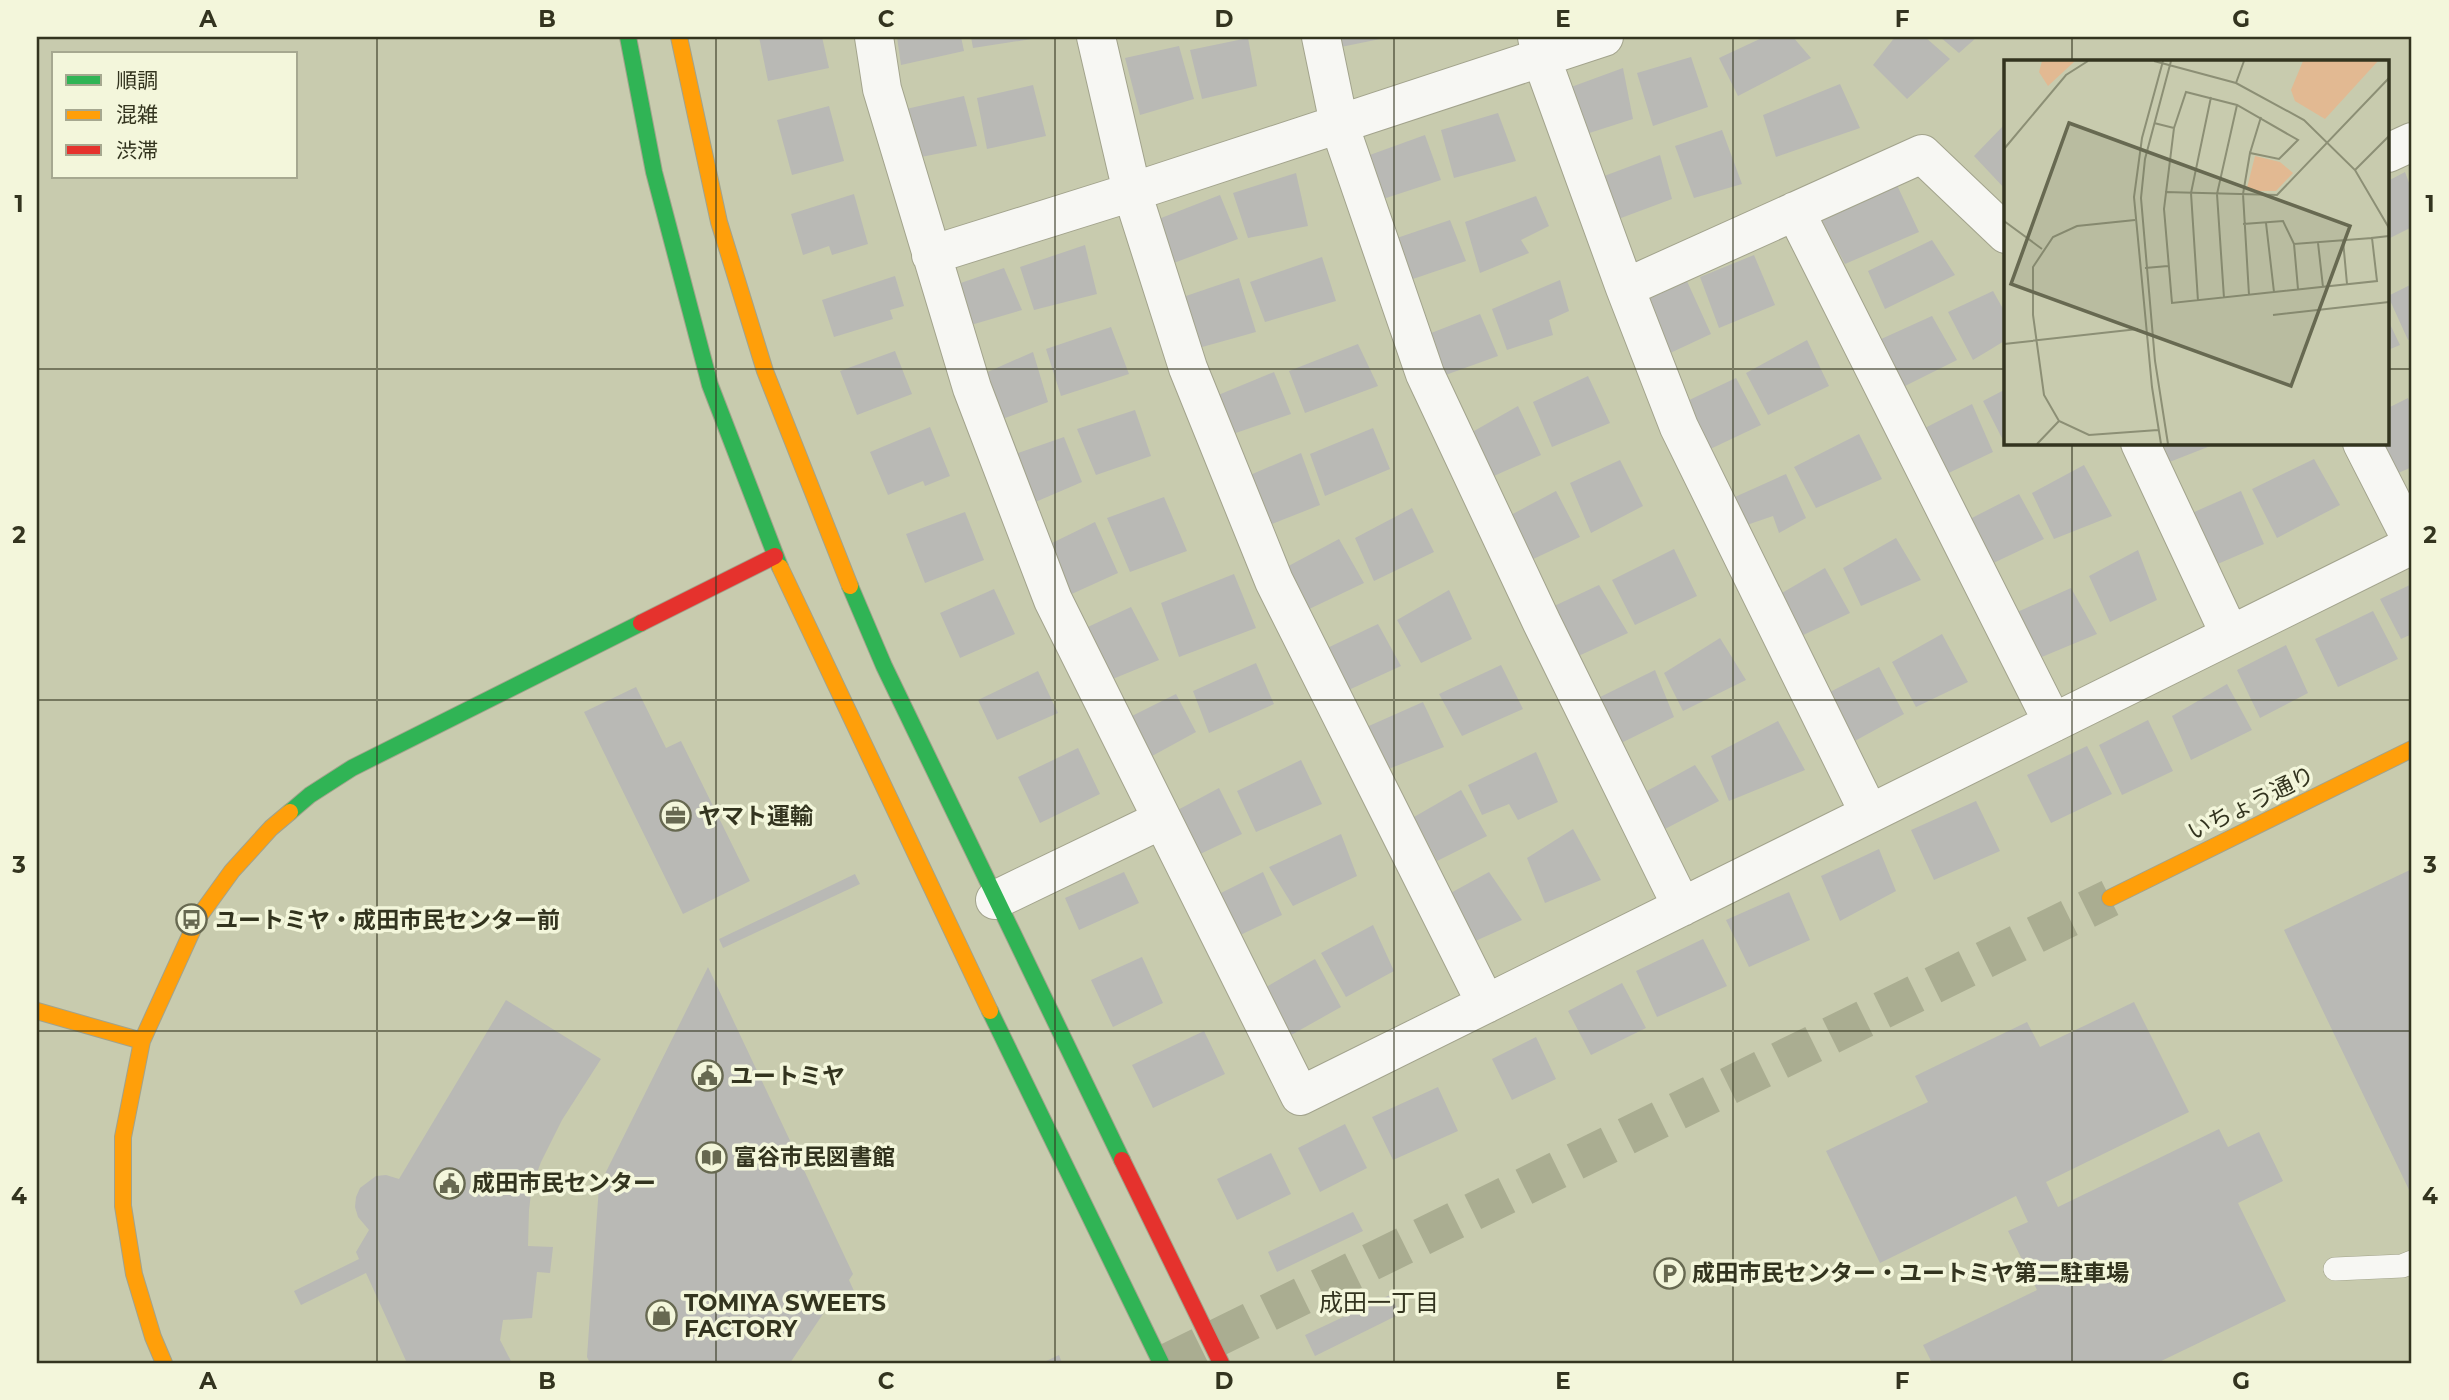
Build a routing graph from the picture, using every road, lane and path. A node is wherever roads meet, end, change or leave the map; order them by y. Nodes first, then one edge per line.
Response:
1 (628, 37) edge
2 (679, 37) edge
3 (874, 37) edge
4 (1096, 37) edge
5 (1321, 37) edge
6 (1604, 37) edge
7 (1539, 47) edge
8 (1339, 124) junction
9 (2412, 142) edge
10 (2390, 152) edge
11 (1132, 192) junction
12 (1795, 211) junction
13 (2004, 232) edge
14 (931, 255) junction
15 (1625, 288) junction
16 (2140, 444) edge
17 (2362, 444) edge
18 (2412, 543) edge
19 (775, 556) junction
20 (2230, 635) junction
21 (2053, 723) junction
22 (2412, 749) edge
23 (1869, 813) junction
24 (1161, 820) junction
25 (2110, 898) tunnel mouth
26 (995, 900) junction
27 (1682, 907) junction
28 (1486, 1004) junction
29 (37, 1011) edge
30 (142, 1041) junction
31 (2412, 1262) edge
32 (2334, 1269) dead end
33 (164, 1363) edge
34 (1161, 1363) edge
35 (1221, 1363) edge

1 - 19 street
2 - 26 street
3 - 14 street
4 - 11 street
5 - 8 street
6 - 7 street
7 - 8 street
7 - 15 street
8 - 11 street
8 - 27 street
9 - 10 street
11 - 14 street
11 - 28 street
12 - 13 street
12 - 15 street
12 - 21 street
14 - 24 street
15 - 23 street
16 - 20 street
17 - 18 street
18 - 20 street
19 - 30 street
19 - 34 street
20 - 21 street
21 - 23 street
22 - 25 street, いちょう通り
23 - 27 street
24 - 26 street
24 - 28 street
26 - 35 street
27 - 28 street
29 - 30 street
30 - 33 street
31 - 32 lane

